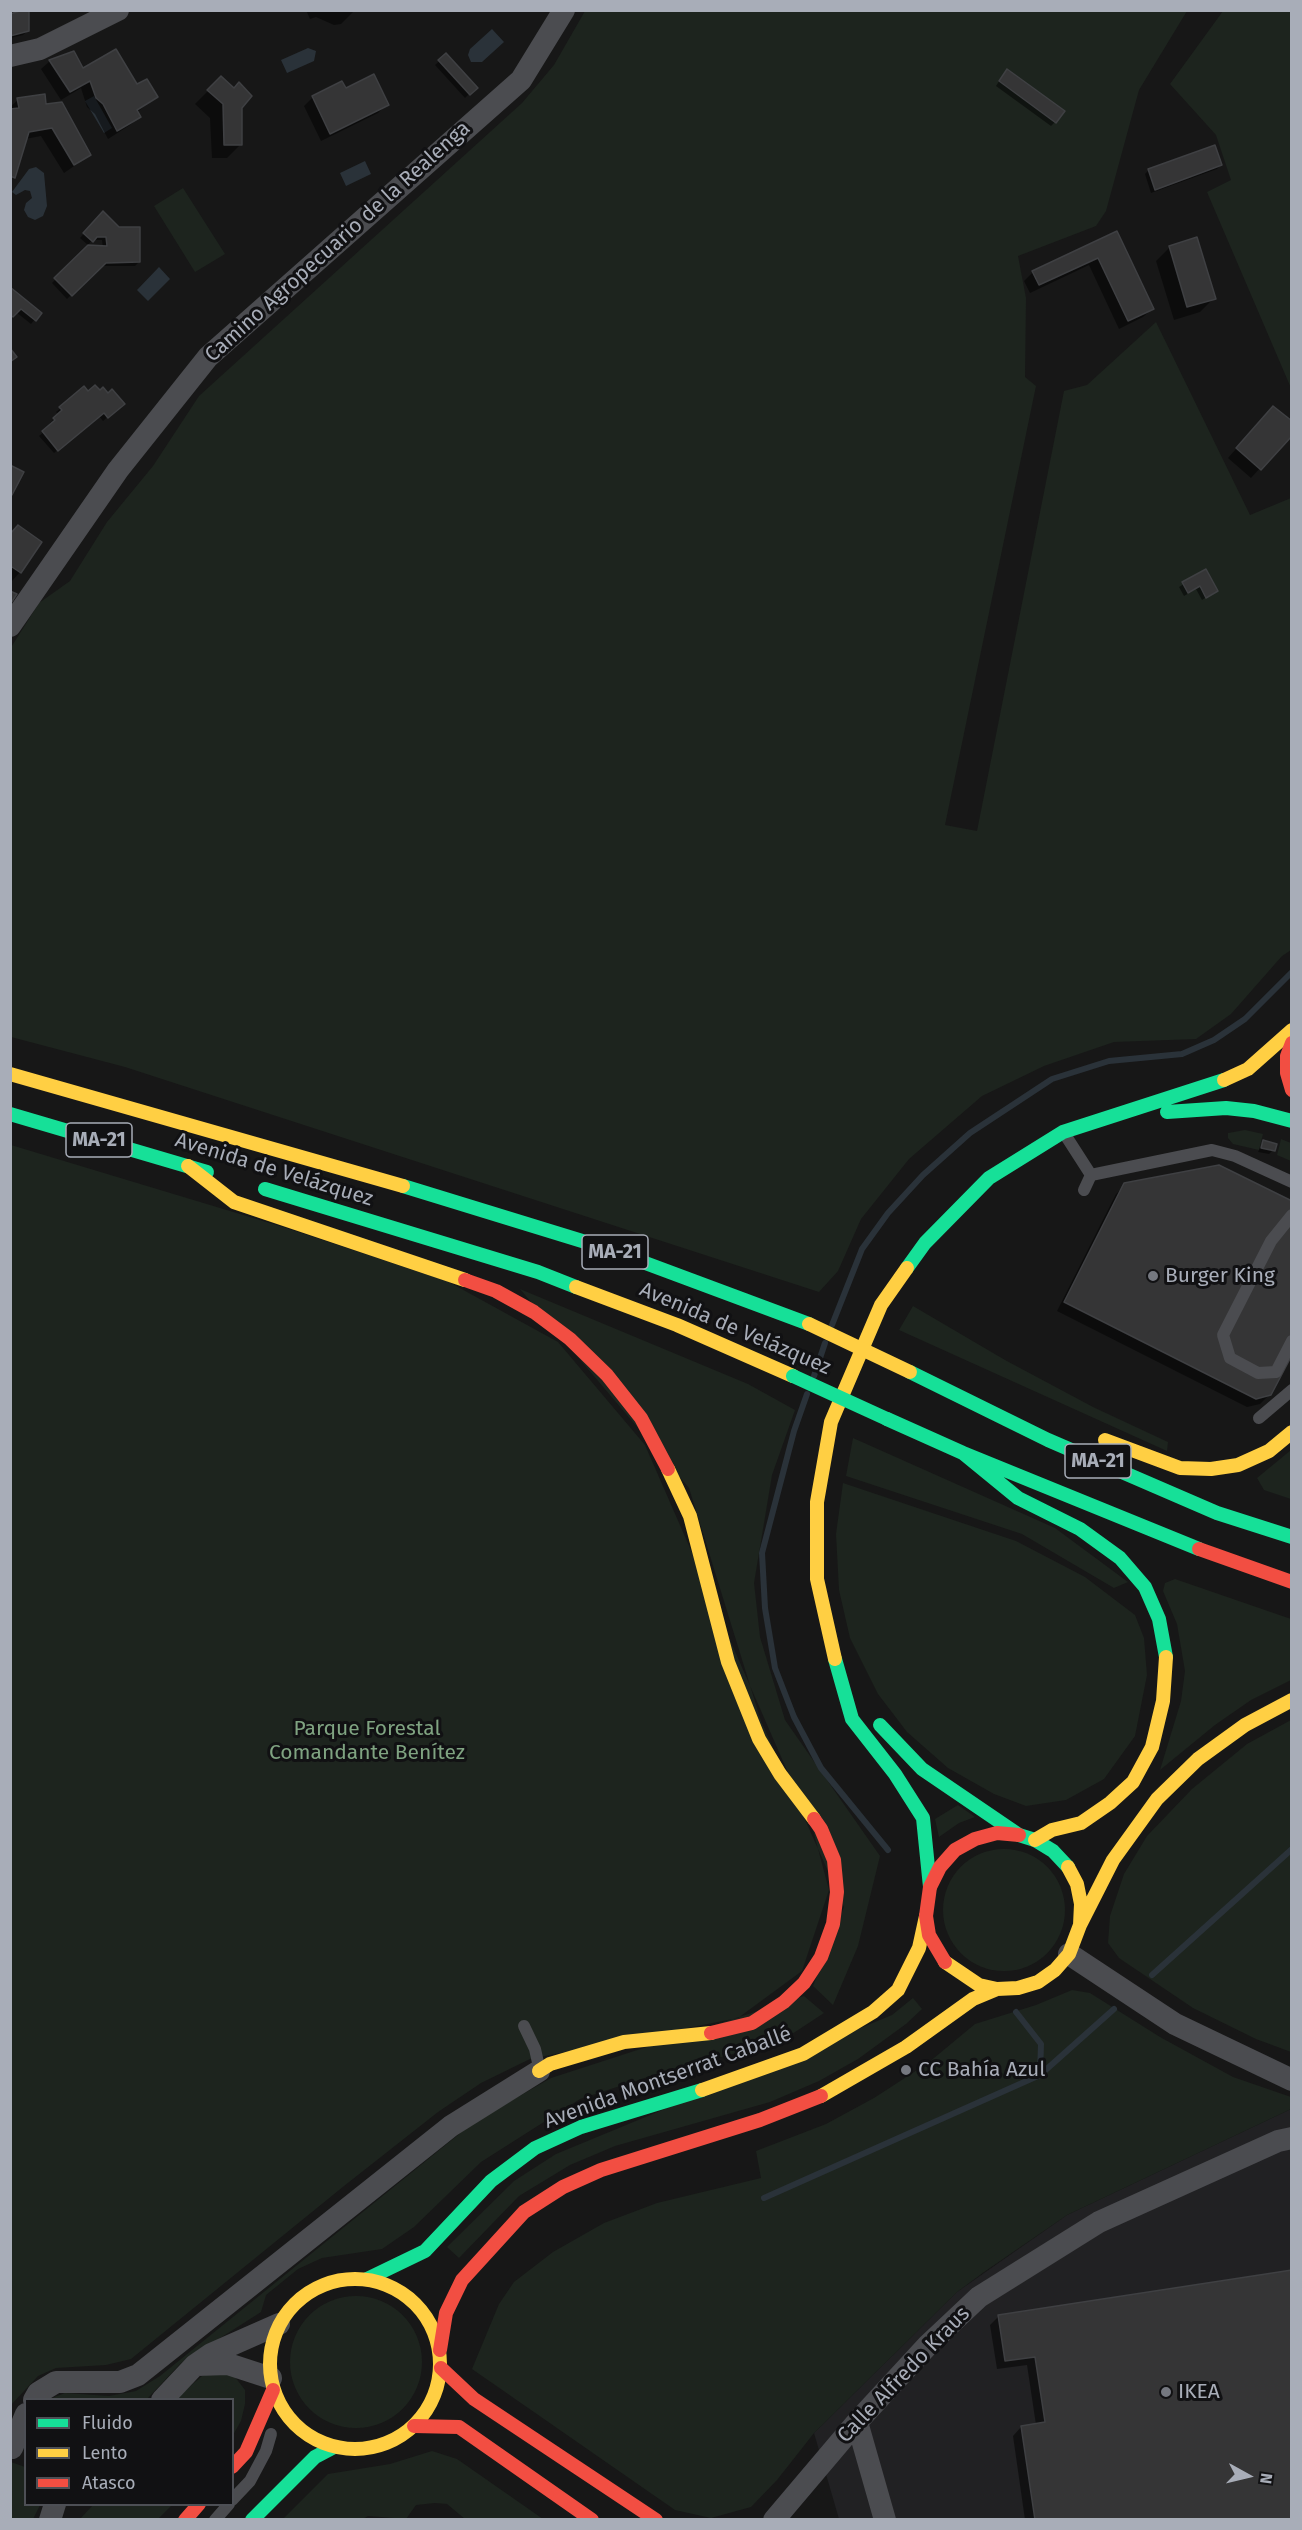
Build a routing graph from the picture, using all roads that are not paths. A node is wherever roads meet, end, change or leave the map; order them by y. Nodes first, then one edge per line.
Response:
1 (118, 10) edge
2 (564, 10) edge
3 (10, 56) edge
4 (10, 626) edge
5 (1292, 1030) edge
6 (1292, 1043) edge
7 (10, 1074) edge
8 (111, 1088) dead end
9 (1292, 1090) edge
10 (10, 1114) edge
11 (150, 1115) junction
12 (1112, 1117) junction
13 (1292, 1121) edge
14 (1063, 1132) junction
15 (188, 1166) junction
16 (1091, 1175) junction
17 (222, 1176) dead end
18 (1292, 1182) edge
19 (256, 1186) dead end
20 (1084, 1190) dead end
21 (1290, 1221) edge
22 (1292, 1341) edge
23 (926, 1380) junction
24 (1292, 1390) edge
25 (1003, 1401) dead end
26 (1259, 1418) dead end
27 (1292, 1432) edge
28 (1090, 1434) dead end
29 (963, 1453) junction
30 (1292, 1537) edge
31 (1292, 1582) edge
32 (831, 1644) junction
33 (861, 1694) dead end
34 (1292, 1700) edge
35 (874, 1714) dead end
36 (1019, 1834) junction
37 (1035, 1840) junction
38 (930, 1887) junction
39 (926, 1916) junction
40 (1080, 1925) junction
41 (1069, 1954) junction
42 (997, 1989) junction
43 (524, 2026) dead end
44 (1281, 2069) edge
45 (539, 2071) junction
46 (1292, 2080) edge
47 (1287, 2136) edge
48 (367, 2279) junction
49 (279, 2324) junction
50 (440, 2350) junction
51 (195, 2366) junction
52 (441, 2368) junction
53 (272, 2384) junction
54 (35, 2398) edge
55 (164, 2398) edge
56 (280, 2404) junction
57 (24, 2421) edge
58 (857, 2422) junction
59 (414, 2426) junction
60 (334, 2447) junction
61 (16, 2449) edge
62 (234, 2465) edge
63 (234, 2498) edge
64 (198, 2506) edge
65 (228, 2506) edge
66 (185, 2520) edge
67 (215, 2520) edge
68 (252, 2520) edge
69 (592, 2520) edge
70 (656, 2520) edge
71 (774, 2520) edge
72 (885, 2520) edge

1 - 3 street
2 - 4 street, Camino Agropecuario de la Realenga
5 - 12 main road
6 - 9 main road
7 - 11 main road, Avenida de Velázquez / MA-21
8 - 11 main road
10 - 15 main road, Avenida de Velázquez / MA-21
11 - 23 main road, Avenida de Velázquez / MA-21, bridge
12 - 13 main road
12 - 14 main road
14 - 16 lane
14 - 32 main road
15 - 17 main road, Avenida de Velázquez / MA-21
15 - 45 main road
16 - 18 lane
16 - 20 lane
19 - 29 main road, Avenida de Velázquez / MA-21, bridge
21 - 22 lane
23 - 25 main road
23 - 30 main road, Avenida de Velázquez / MA-21
24 - 26 lane
27 - 28 main road
29 - 31 main road, Avenida de Velázquez / MA-21
29 - 37 main road
32 - 33 main road
32 - 38 main road
34 - 40 main road
35 - 36 main road
36 - 37 main road
36 - 38 main road
37 - 40 main road
38 - 39 main road
39 - 42 main road
39 - 48 main road, Avenida Montserrat Caballé
40 - 41 main road
41 - 42 main road
41 - 44 street
42 - 50 main road
43 - 45 lane
44 - 46 street
45 - 54 street
47 - 58 street, Calle Alfredo Kraus
48 - 49 main road
48 - 50 main road
49 - 51 street
49 - 53 main road
50 - 52 main road
51 - 53 street
51 - 55 street
52 - 59 main road
52 - 70 main road
53 - 56 main road
53 - 62 main road
56 - 60 main road
56 - 63 lane
57 - 61 street
58 - 71 street, Calle Alfredo Kraus
58 - 72 street
59 - 60 main road
59 - 69 main road
60 - 68 main road
64 - 66 main road
65 - 67 lane

